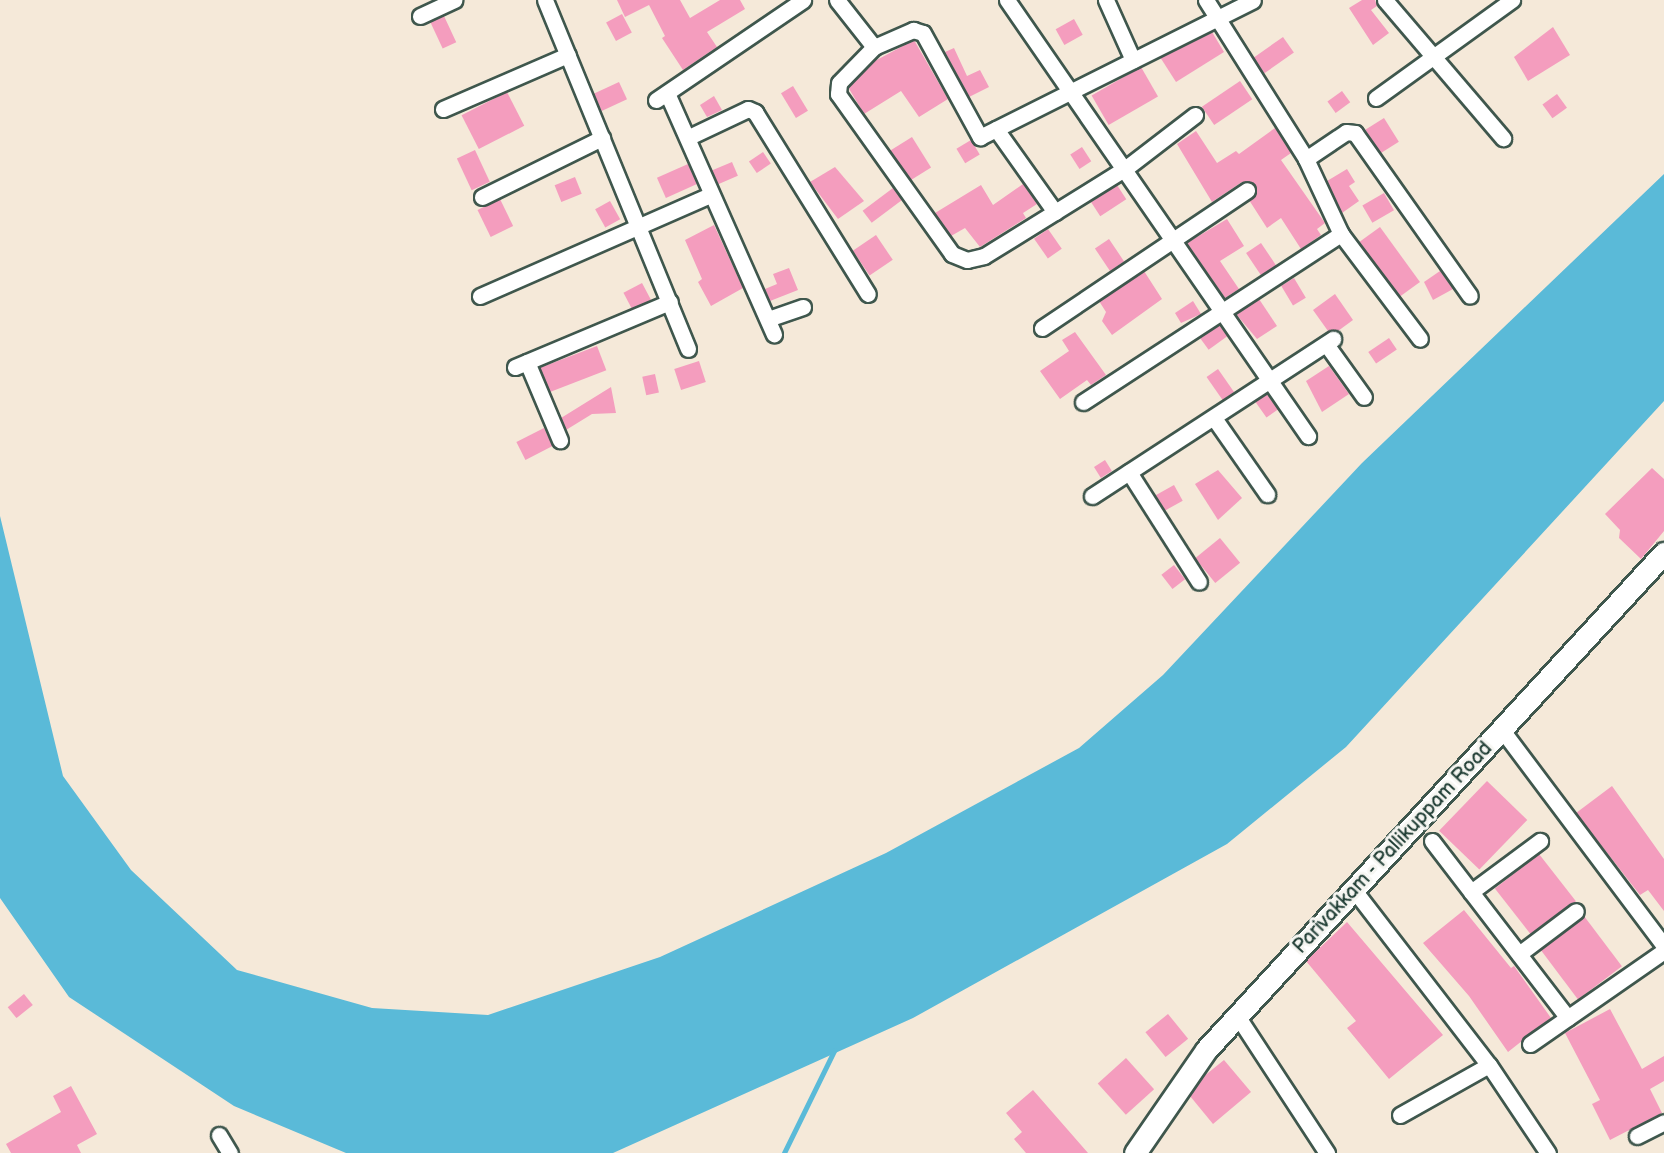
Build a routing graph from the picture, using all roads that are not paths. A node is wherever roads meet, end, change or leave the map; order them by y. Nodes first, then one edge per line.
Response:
1 (455, 0) edge
2 (545, 0) edge
3 (803, 0) edge
4 (837, 0) edge
5 (1007, 0) edge
6 (1106, 0) edge
7 (1206, 0) edge
8 (1253, 0) edge
9 (1385, 0) edge
10 (1512, 0) edge
11 (420, 16) dead end
12 (1215, 18) junction
13 (874, 47) junction
14 (1433, 53) junction
15 (568, 55) junction
16 (1133, 60) junction
17 (1070, 92) junction
18 (1376, 98) dead end
19 (443, 109) dead end
20 (1195, 115) dead end
21 (996, 129) junction
22 (602, 138) junction
23 (689, 138) junction
24 (1503, 138) dead end
25 (1306, 159) junction
26 (1126, 168) junction
27 (1246, 190) dead end
28 (482, 197) dead end
29 (705, 197) dead end
30 (1055, 212) junction
31 (638, 225) junction
32 (1341, 234) junction
33 (1173, 241) junction
34 (867, 294) dead end
35 (480, 296) dead end
36 (1470, 296) dead end
37 (669, 302) junction
38 (803, 307) dead end
39 (1224, 314) junction
40 (768, 319) junction
41 (1042, 328) dead end
42 (774, 334) dead end
43 (1420, 339) dead end
44 (688, 349) dead end
45 (1270, 382) junction
46 (1364, 398) dead end
47 (1083, 402) dead end
48 (1214, 418) junction
49 (1308, 436) dead end
50 (560, 440) dead end
51 (1129, 472) junction
52 (1267, 494) dead end
53 (1092, 496) dead end
54 (1664, 553) edge
55 (1199, 582) dead end
56 (1502, 730) junction
57 (1540, 841) dead end
58 (1432, 842) dead end
59 (1354, 890) junction
60 (1471, 892) junction
61 (1576, 911) dead end
62 (1664, 946) edge
63 (1664, 951) edge
64 (1518, 954) junction
65 (1238, 1017) junction
66 (1568, 1018) junction
67 (1530, 1044) dead end
68 (1489, 1065) junction
69 (1400, 1115) dead end
70 (1664, 1122) edge
71 (219, 1135) dead end
72 (1637, 1136) dead end
73 (230, 1153) edge
74 (1135, 1153) edge
75 (1327, 1153) edge
76 (1548, 1153) edge

1 - 11 street
2 - 15 street
3 - 23 street
4 - 13 street
5 - 17 street
6 - 16 street
7 - 12 street
8 - 12 street
9 - 14 street
10 - 14 street
12 - 16 street
12 - 25 street
13 - 21 street
13 - 30 street
14 - 18 street
14 - 24 street
15 - 19 street
15 - 22 street
16 - 17 street
17 - 21 street
17 - 26 street
20 - 26 street
21 - 30 street
22 - 28 street
22 - 31 street
23 - 34 street
23 - 40 street
25 - 32 street
25 - 36 street
26 - 30 street
26 - 33 street
27 - 33 street
29 - 31 street
31 - 35 street
31 - 37 street
32 - 39 street
32 - 43 street
33 - 39 street
33 - 41 street
37 - 44 street
37 - 50 street
38 - 40 street
39 - 45 street
39 - 47 street
40 - 42 street
45 - 46 street
45 - 48 street
45 - 49 street
48 - 51 street
48 - 52 street
51 - 53 street
51 - 55 street
54 - 56 street, Parivakkam - Pallikuppam Road
56 - 59 street, Parivakkam - Pallikuppam Road
56 - 62 street
57 - 60 street
58 - 60 street
59 - 65 street, Parivakkam - Pallikuppam Road
59 - 68 street
60 - 64 street
61 - 64 street
63 - 66 street
64 - 66 street
65 - 74 street, Parivakkam - Pallikuppam Road
65 - 75 street
66 - 67 street
68 - 69 street
68 - 76 street
70 - 72 street
71 - 73 street

